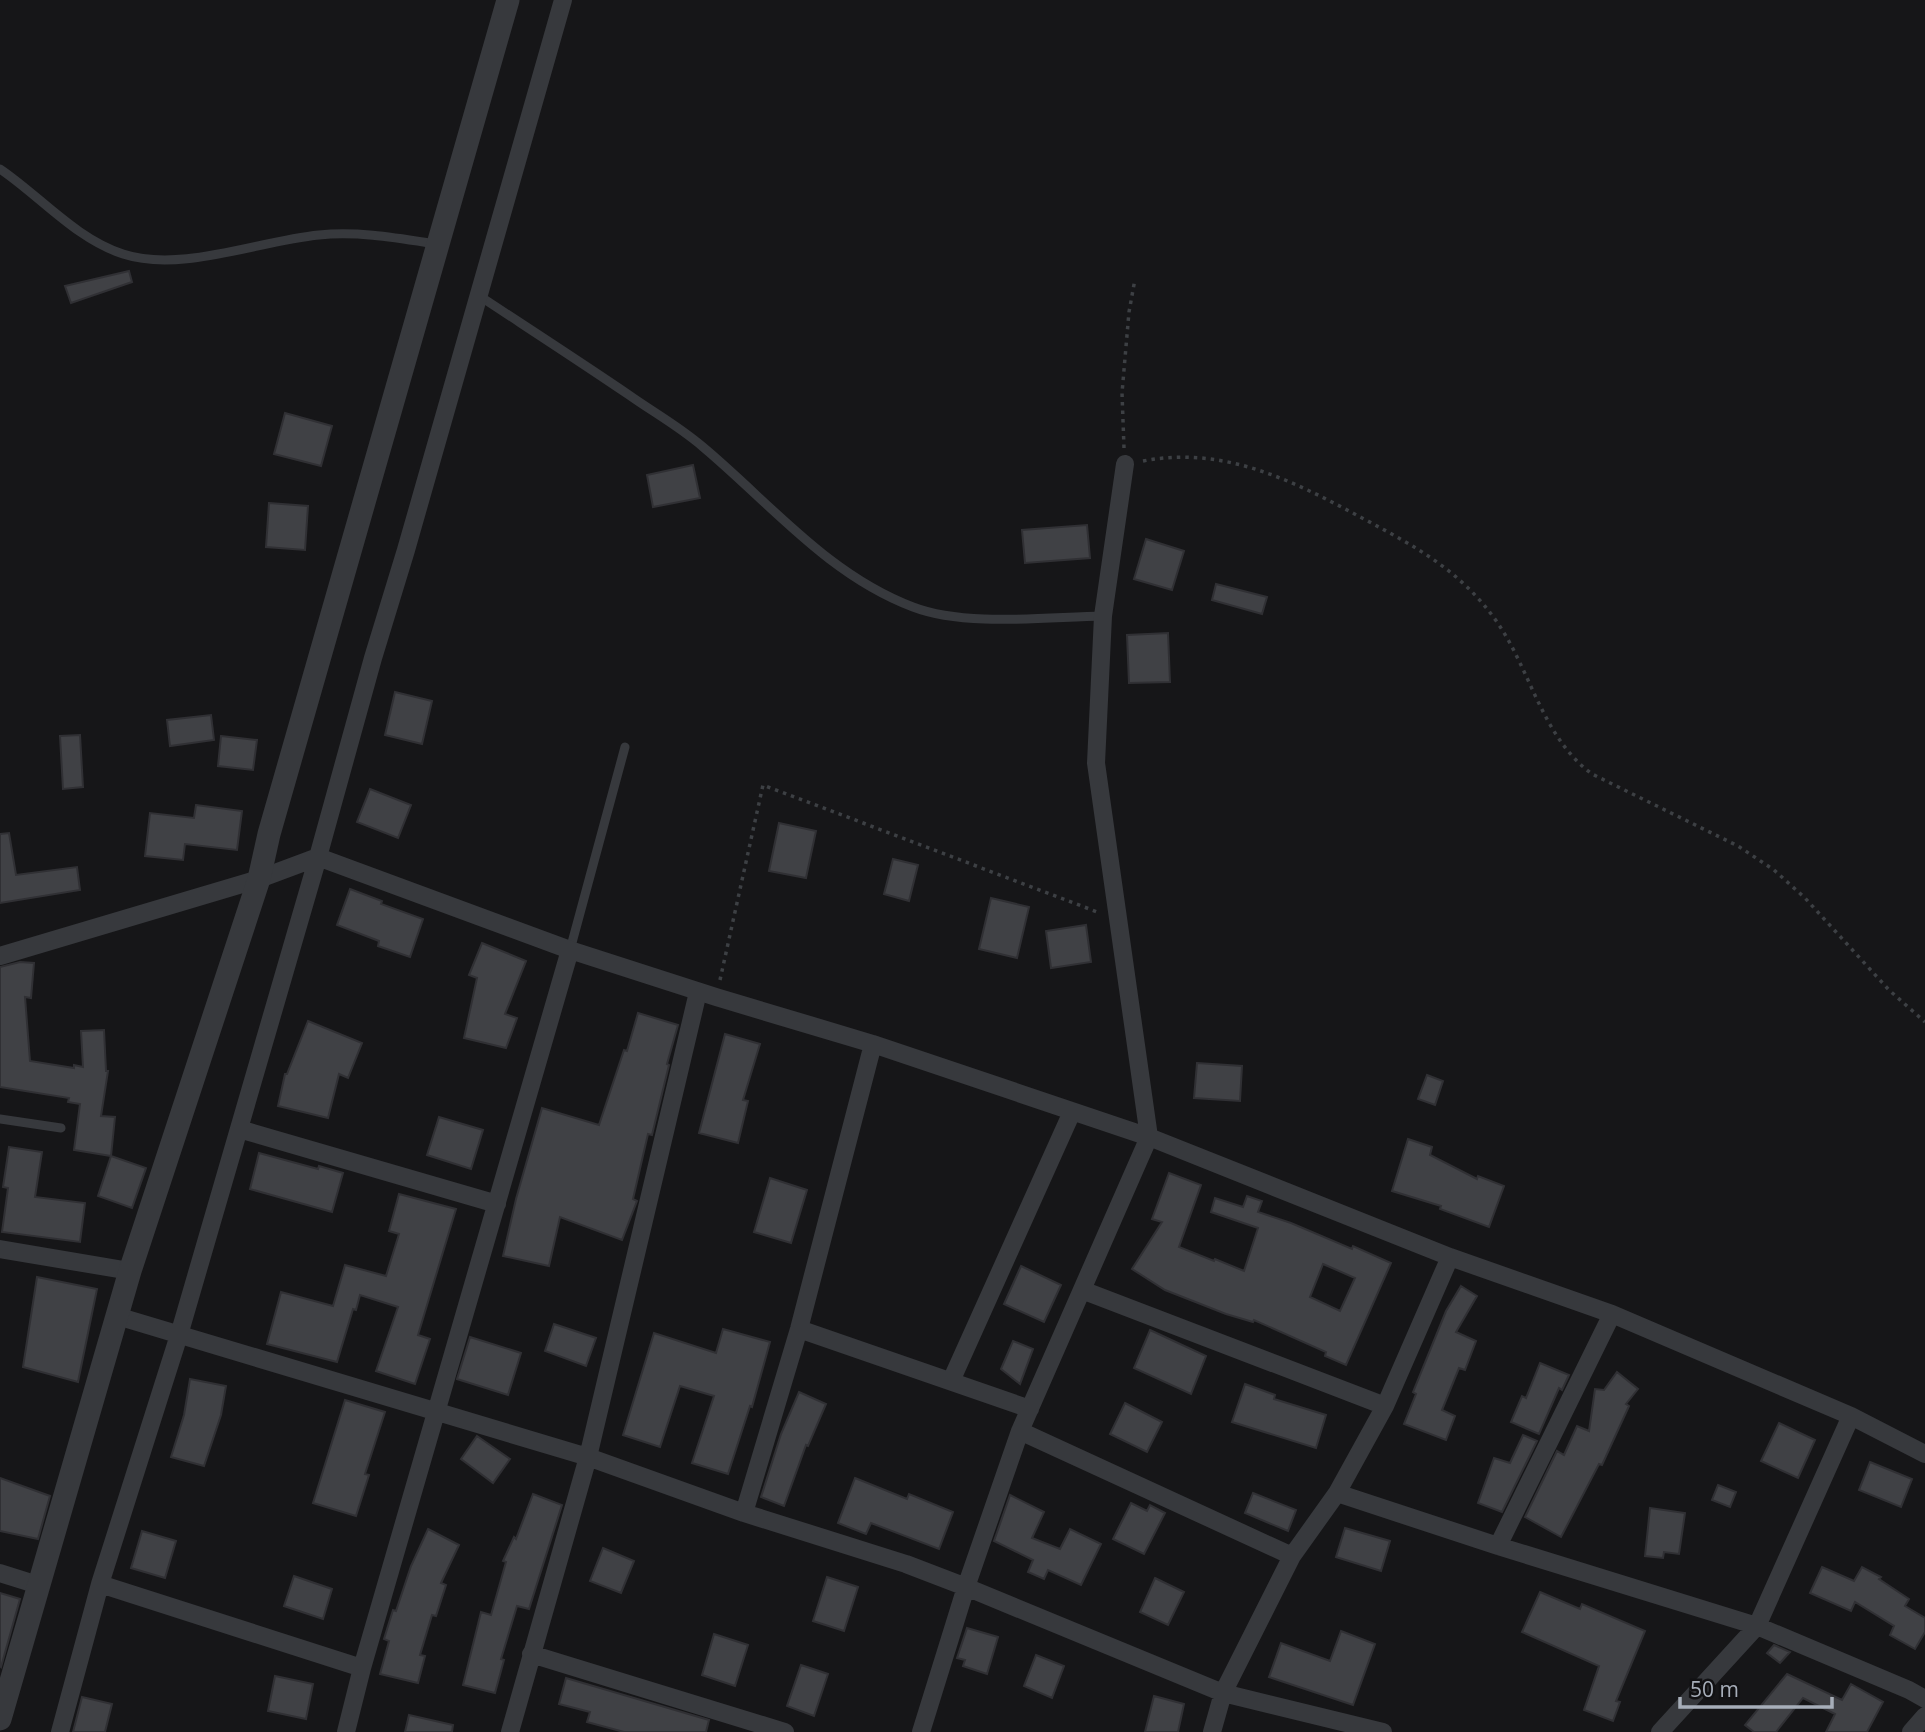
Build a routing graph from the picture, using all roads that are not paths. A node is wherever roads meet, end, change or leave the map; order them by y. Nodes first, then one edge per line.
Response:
1 (509, 0) edge
2 (563, 0) edge
3 (0, 169) edge
4 (438, 244) junction
5 (478, 295) junction
6 (1125, 464) road end
7 (1103, 616) junction
8 (625, 747) dead end
9 (318, 857) junction
10 (259, 879) junction
11 (570, 950) junction
12 (0, 956) edge
13 (698, 992) junction
14 (873, 1044) junction
15 (1072, 1112) junction
16 (0, 1119) edge
17 (61, 1128) dead end
18 (239, 1129) junction
19 (1149, 1137) junction
20 (497, 1204) junction
21 (0, 1249) edge
22 (1450, 1257) junction
23 (130, 1271) junction
24 (1082, 1290) junction
25 (1612, 1314) junction
26 (117, 1316) junction
27 (799, 1329) junction
28 (179, 1335) junction
29 (951, 1381) junction
30 (1385, 1406) junction
31 (1030, 1409) junction
32 (436, 1413) junction
33 (1852, 1416) junction
34 (1020, 1431) junction
35 (1925, 1454) edge
36 (588, 1457) junction
37 (1337, 1493) junction
38 (744, 1513) junction
39 (1498, 1546) junction
40 (1292, 1556) junction
41 (0, 1573) edge
42 (100, 1584) junction
43 (38, 1585) junction
44 (966, 1587) junction
45 (1756, 1626) junction
46 (531, 1654) junction
47 (362, 1668) junction
48 (1223, 1693) junction
49 (1925, 1699) edge
50 (1925, 1716) edge
51 (0, 1719) edge
52 (60, 1732) edge
53 (346, 1732) edge
54 (510, 1732) edge
55 (785, 1732) edge
56 (921, 1732) edge
57 (1212, 1732) edge
58 (1383, 1732) edge
59 (1660, 1732) edge
60 (1911, 1732) edge

1 - 4 street
2 - 5 street
3 - 4 lane
4 - 10 street
5 - 7 lane
5 - 9 street
6 - 7 street
7 - 19 street
8 - 11 lane
9 - 10 street
9 - 11 street
9 - 18 street
10 - 12 street
10 - 23 street
11 - 13 street
11 - 20 street
13 - 14 street
13 - 36 street
14 - 15 street
14 - 27 street
15 - 19 street
15 - 29 street
16 - 17 lane
18 - 20 street
18 - 28 street
19 - 22 street
19 - 24 street
20 - 32 street
21 - 23 street
22 - 25 street
22 - 30 street
23 - 26 street
24 - 30 street
24 - 31 street
25 - 33 street
25 - 39 street
26 - 28 street
26 - 43 street
27 - 29 street
27 - 38 street
28 - 32 street
28 - 42 street
29 - 31 street
30 - 37 street
31 - 34 street
32 - 36 street
32 - 47 street
33 - 35 street
33 - 45 street
34 - 40 street
34 - 44 street
36 - 38 street
36 - 46 street
37 - 39 street
37 - 40 street
38 - 44 street
39 - 45 street
40 - 48 street
41 - 43 street
42 - 47 street
42 - 52 street
43 - 51 street
44 - 48 street
44 - 56 street
45 - 49 street
45 - 59 street
46 - 54 street
46 - 55 street
47 - 53 street
48 - 57 street
48 - 58 street
50 - 60 street

